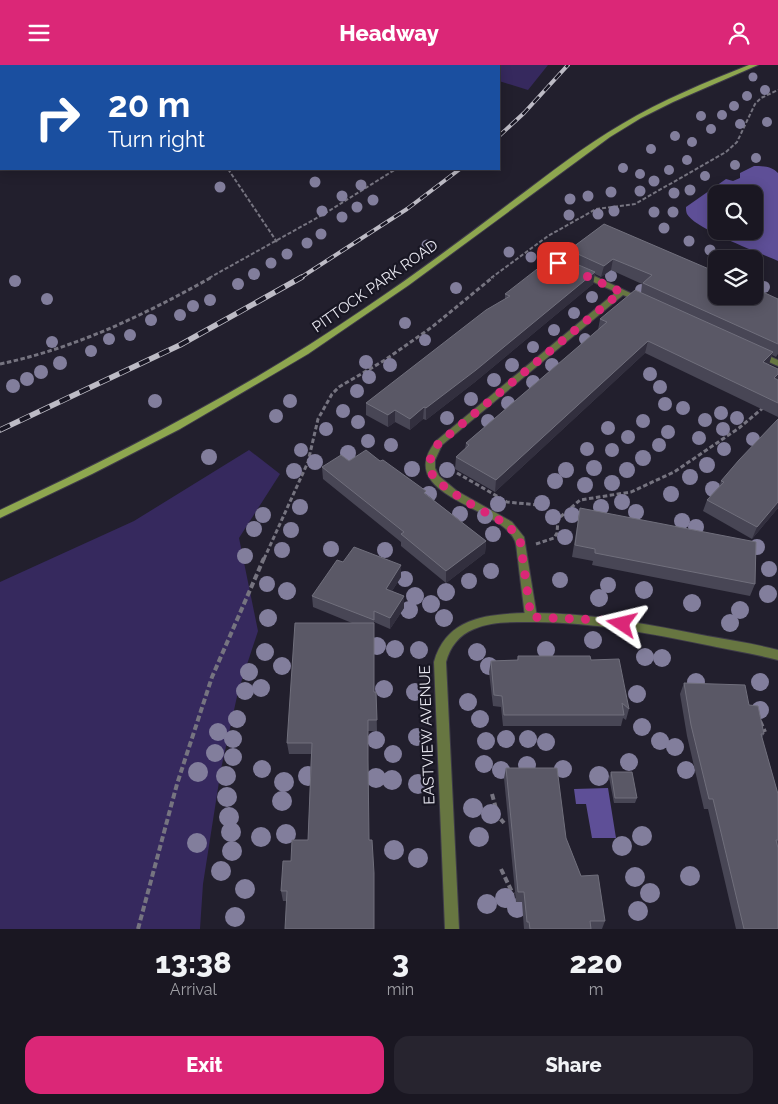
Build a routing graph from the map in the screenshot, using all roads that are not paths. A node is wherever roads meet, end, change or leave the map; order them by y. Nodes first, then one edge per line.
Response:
1 (755, 65) edge
2 (574, 271) edge
3 (621, 292) junction
4 (647, 303) edge
5 (749, 350) edge
6 (778, 363) edge
7 (0, 514) edge
8 (531, 617) junction
9 (778, 655) edge
10 (452, 929) edge

1 - 7 main road, PITTOCK PARK ROAD
2 - 3 street
3 - 4 street
3 - 8 street
5 - 6 street
8 - 9 street, EASTVIEW AVENUE
8 - 10 street, EASTVIEW AVENUE

